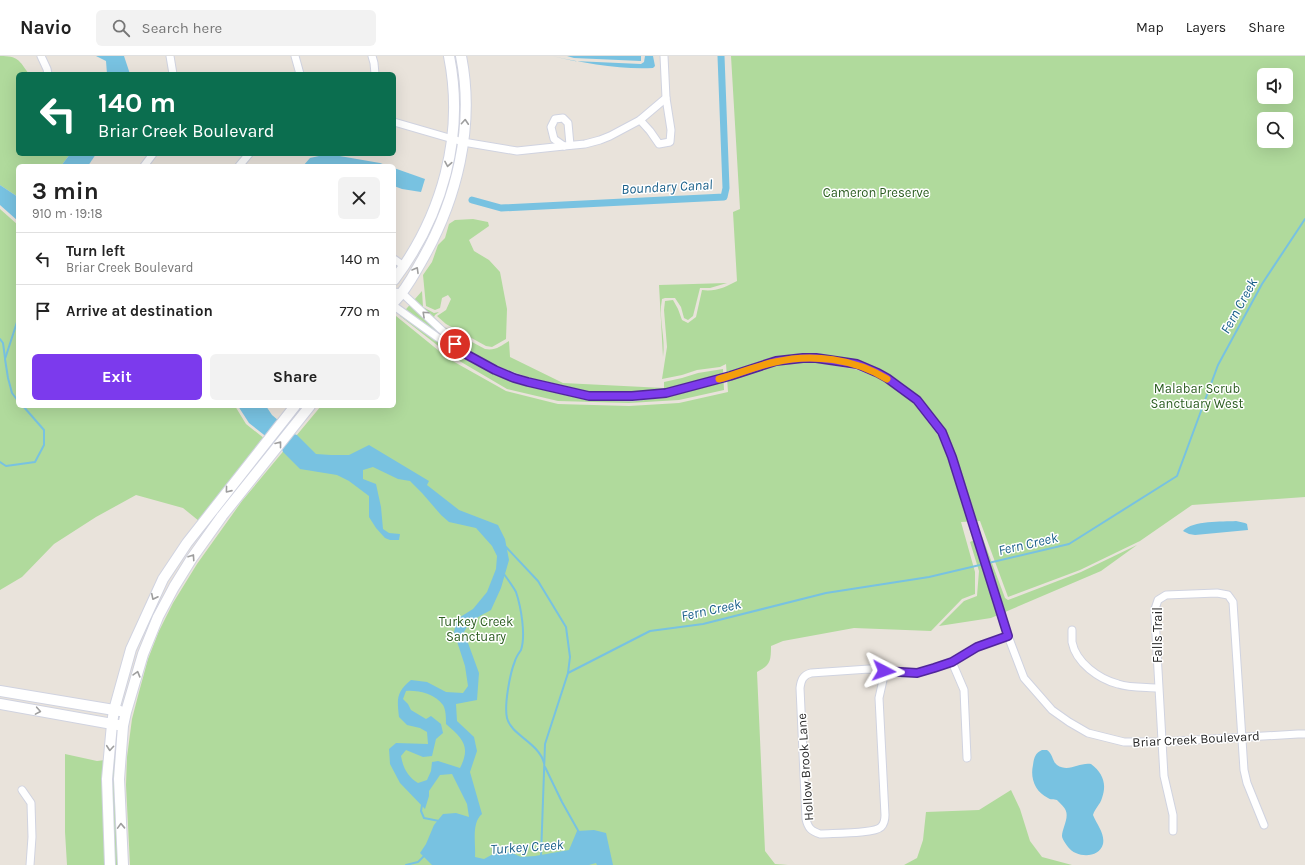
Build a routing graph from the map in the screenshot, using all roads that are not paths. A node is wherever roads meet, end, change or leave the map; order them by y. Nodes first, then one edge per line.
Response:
1 (41, 56) edge
2 (170, 56) edge
3 (295, 56) edge
4 (372, 56) edge
5 (449, 56) edge
6 (461, 56) edge
7 (664, 56) edge
8 (48, 72) edge
9 (173, 72) edge
10 (299, 72) edge
11 (375, 72) edge
12 (666, 98) junction
13 (640, 120) junction
14 (396, 123) edge
15 (452, 139) junction
16 (463, 142) junction
17 (247, 156) edge
18 (241, 164) edge
19 (396, 260) edge
20 (404, 266) junction
21 (396, 277) edge
22 (398, 293) edge
23 (396, 307) edge
24 (462, 352) junction
25 (293, 408) edge
26 (308, 408) edge
27 (163, 579) junction
28 (174, 587) junction
29 (1072, 630) dead end
30 (1008, 636) junction
31 (131, 649) junction
32 (142, 654) junction
33 (952, 662) junction
34 (884, 671) junction
35 (1158, 688) junction
36 (0, 691) edge
37 (0, 704) edge
38 (114, 710) junction
39 (126, 712) junction
40 (112, 724) junction
41 (123, 726) junction
42 (1305, 734) edge
43 (1241, 737) junction
44 (1161, 742) junction
45 (967, 758) dead end
46 (22, 790) dead end
47 (1264, 825) dead end
48 (1173, 831) dead end
49 (30, 865) edge
50 (110, 865) edge
51 (122, 865) edge

1 - 8 street
2 - 9 street
3 - 10 street
4 - 11 street
5 - 15 street
16 -> 6 street
7 - 12 street
12 - 13 street
12 - 13 street
13 - 16 street
14 - 15 street
15 - 16 street
15 -> 20 street
22 -> 16 street
17 - 18 street
19 - 20 street
20 - 21 street
24 -> 22 street, Briar Creek Boulevard
23 - 24 street, Briar Creek Boulevard
24 - 30 street, Briar Creek Boulevard
25 -> 27 street
28 -> 26 street
27 - 28 street
27 -> 31 street
28 - 32 street
29 - 35 street
30 - 33 street, Hollow Brook Lane
30 - 44 street, Briar Creek Boulevard
31 - 32 street
31 - 38 street
39 -> 32 street
33 - 34 street, Hollow Brook Lane
33 - 45 street
34 - 34 street, Hollow Brook Lane
35 - 43 street, Falls Trail
35 - 44 street, Falls Trail
36 - 38 street
37 -> 40 street
38 - 39 street
38 - 40 street
39 - 41 street
40 - 41 street
40 -> 50 street
51 -> 41 street
42 - 43 street, Briar Creek Boulevard
43 - 44 street, Briar Creek Boulevard
43 - 47 street
44 - 48 street, Falls Trail
46 - 49 street

